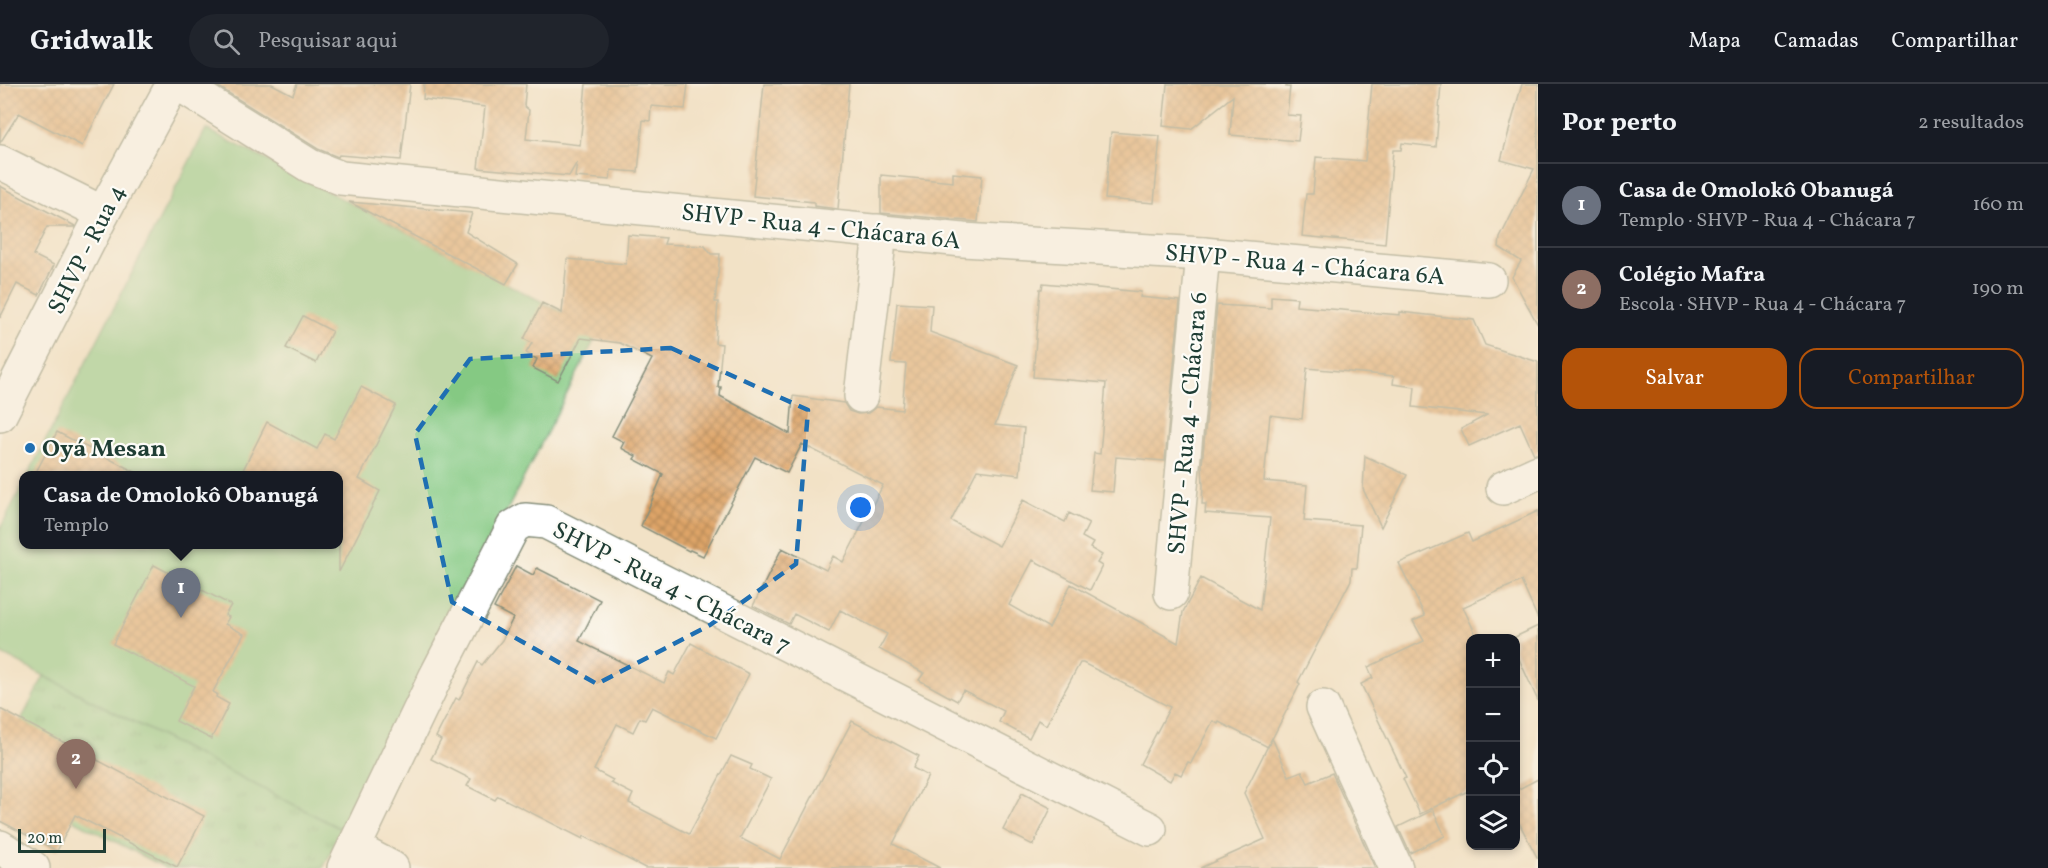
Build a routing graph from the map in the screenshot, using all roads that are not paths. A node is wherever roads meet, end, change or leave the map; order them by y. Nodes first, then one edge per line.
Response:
1 (173, 84) edge
2 (179, 84) edge
3 (0, 162) edge
4 (103, 213) junction
5 (878, 231) junction
6 (1203, 254) junction
7 (1489, 280) dead end
8 (861, 396) dead end
9 (0, 415) edge
10 (1538, 472) edge
11 (1503, 488) dead end
12 (1171, 593) dead end
13 (1323, 707) dead end
14 (1150, 830) dead end
15 (0, 847) edge
16 (349, 858) edge
17 (33, 868) edge
18 (392, 868) edge
19 (1396, 868) edge

1 - 4 street, SHVP - Rua 4
2 - 5 street, SHVP - Rua 4 - Chácara 6A
3 - 4 street
4 - 9 street, SHVP - Rua 4
5 - 6 street, SHVP - Rua 4 - Chácara 6A
5 - 8 street
6 - 7 street, SHVP - Rua 4 - Chácara 6A
6 - 12 street, SHVP - Rua 4 - Chácara 6
10 - 11 street
13 - 19 street
14 - 16 street, SHVP - Rua 4 - Chácara 7
15 - 17 street
16 - 18 street, SHVP - Rua 4 - Chácara 7

